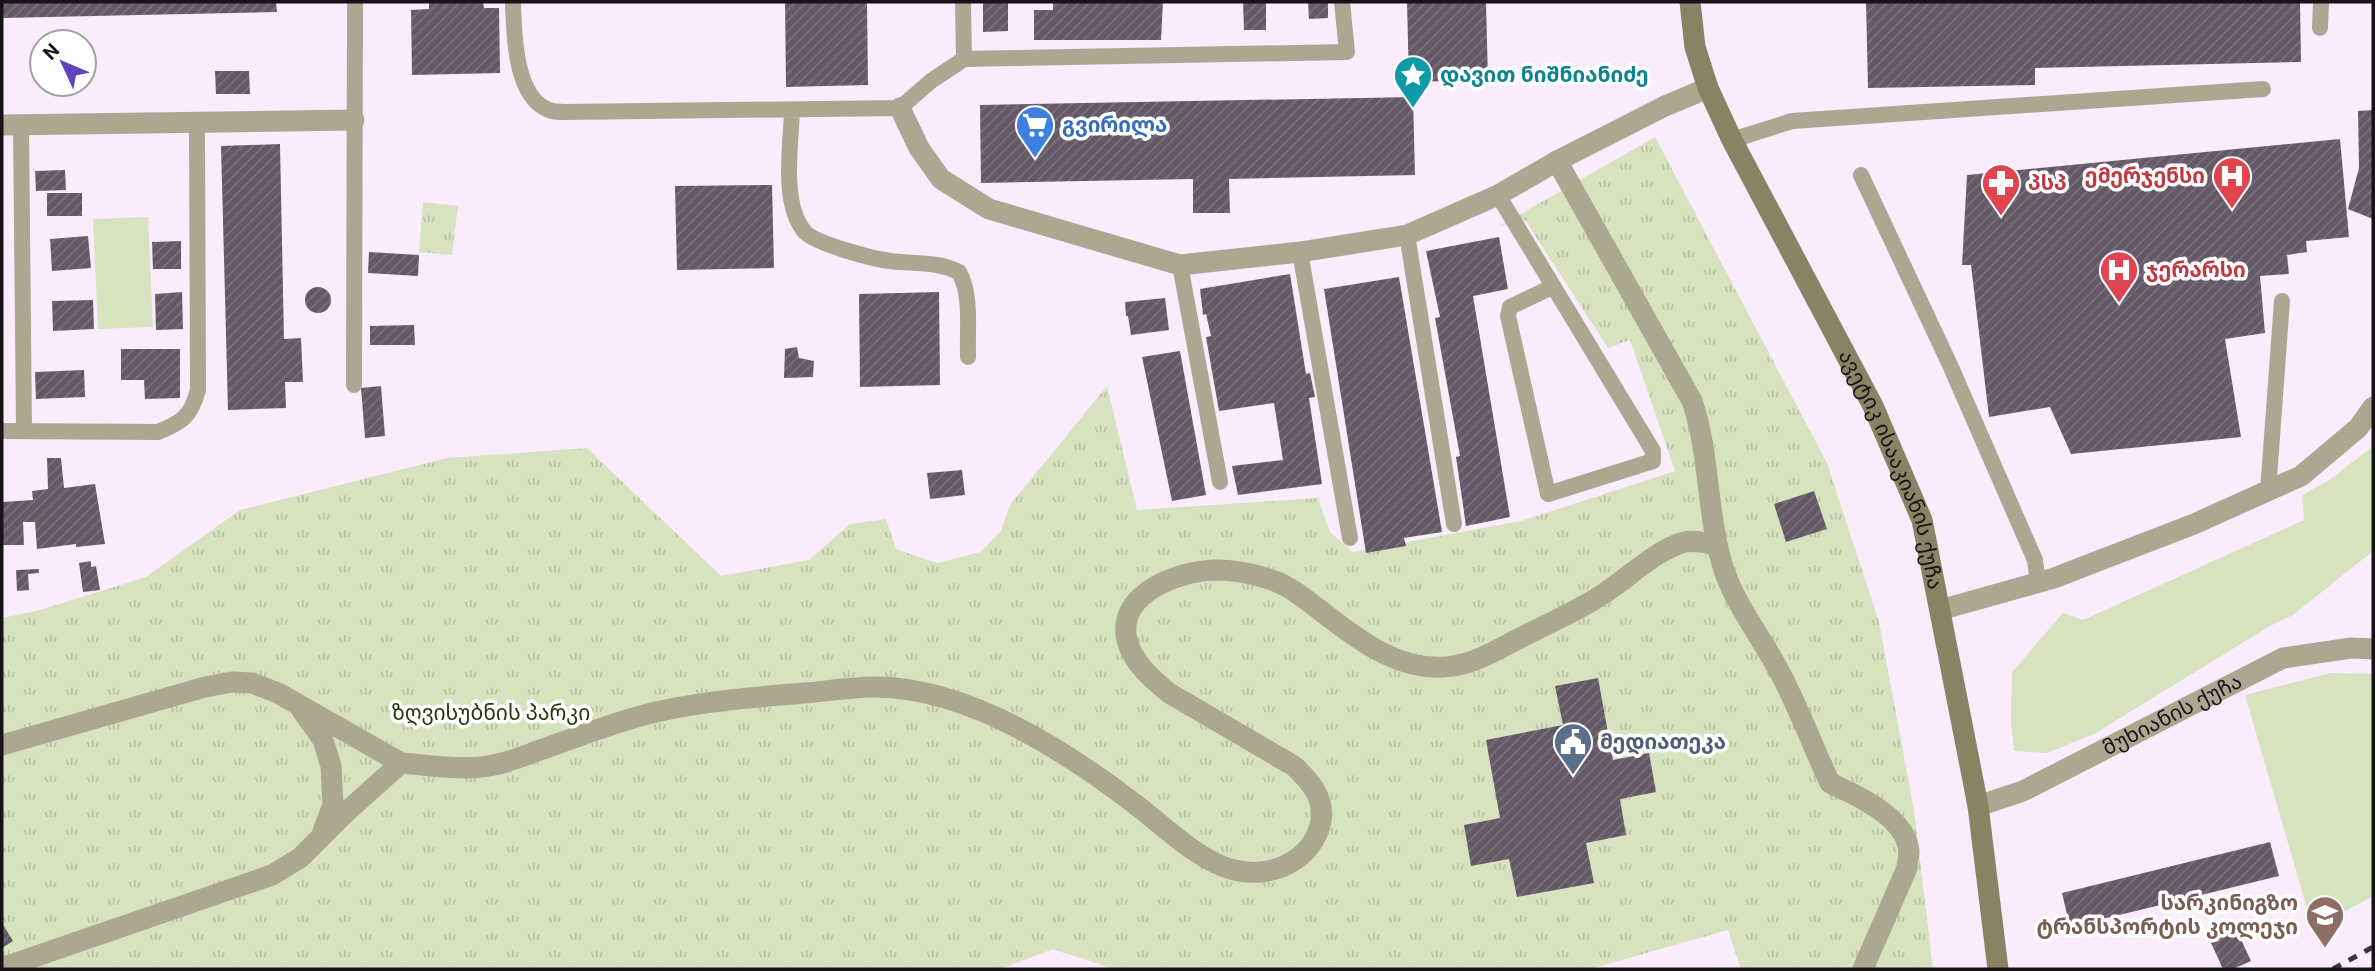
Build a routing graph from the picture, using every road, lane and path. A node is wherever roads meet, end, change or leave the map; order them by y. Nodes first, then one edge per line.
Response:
1 (355, 2) edge
2 (513, 2) edge
3 (963, 2) edge
4 (1342, 2) edge
5 (1690, 2) edge
6 (2321, 2) edge
7 (2320, 28) dead end
8 (964, 59) junction
9 (1708, 88) junction
10 (2263, 89) dead end
11 (900, 108) junction
12 (792, 110) junction
13 (354, 120) junction
14 (197, 123) junction
15 (11, 125) edge
16 (1732, 140) junction
17 (1558, 161) junction
18 (1861, 175) dead end
19 (1498, 195) junction
20 (1407, 236) junction
21 (1300, 252) junction
22 (1180, 265) junction
23 (1552, 287) junction
24 (2282, 301) dead end
25 (968, 356) dead end
26 (354, 385) dead end
27 (2373, 407) edge
28 (24, 430) junction
29 (2, 431) edge
30 (1220, 482) dead end
31 (2268, 491) junction
32 (1454, 524) dead end
33 (1350, 538) dead end
34 (1717, 545) junction
35 (2038, 583) junction
36 (1940, 610) junction
37 (2373, 649) edge
38 (297, 703) junction
39 (2, 745) edge
40 (401, 763) junction
41 (1979, 806) junction
42 (320, 840) junction
43 (2, 968) edge
44 (1863, 969) edge
45 (1998, 969) edge

1 - 13 lane
2 - 12 lane
3 - 8 lane
4 - 8 lane
5 - 9 main road, ავეტიკ ისააკიანის ქუჩა
6 - 7 lane
8 - 11 lane
9 - 16 main road, ავეტიკ ისააკიანის ქუჩა
9 - 17 street
10 - 16 lane
11 - 12 lane
11 - 22 street
12 - 25 lane
13 - 14 street
13 - 26 lane
14 - 15 street
14 - 28 lane
15 - 28 lane
16 - 36 main road, ავეტიკ ისააკიანის ქუჩა
17 - 19 street
17 - 34 street
18 - 35 lane
19 - 20 street
19 - 23 lane
20 - 21 street
20 - 32 lane
21 - 22 street
21 - 33 lane
22 - 30 lane
23 - 23 lane
24 - 31 lane
27 - 31 street
28 - 29 lane
31 - 35 street
34 - 40 street
34 - 44 street
35 - 36 street
36 - 41 main road, ავეტიკ ისააკიანის ქუჩა
37 - 41 street, მუხიანის ქუჩა
38 - 39 street
38 - 40 street
38 - 42 street
40 - 42 street
41 - 45 main road, ავეტიკ ისააკიანის ქუჩა
42 - 43 street

